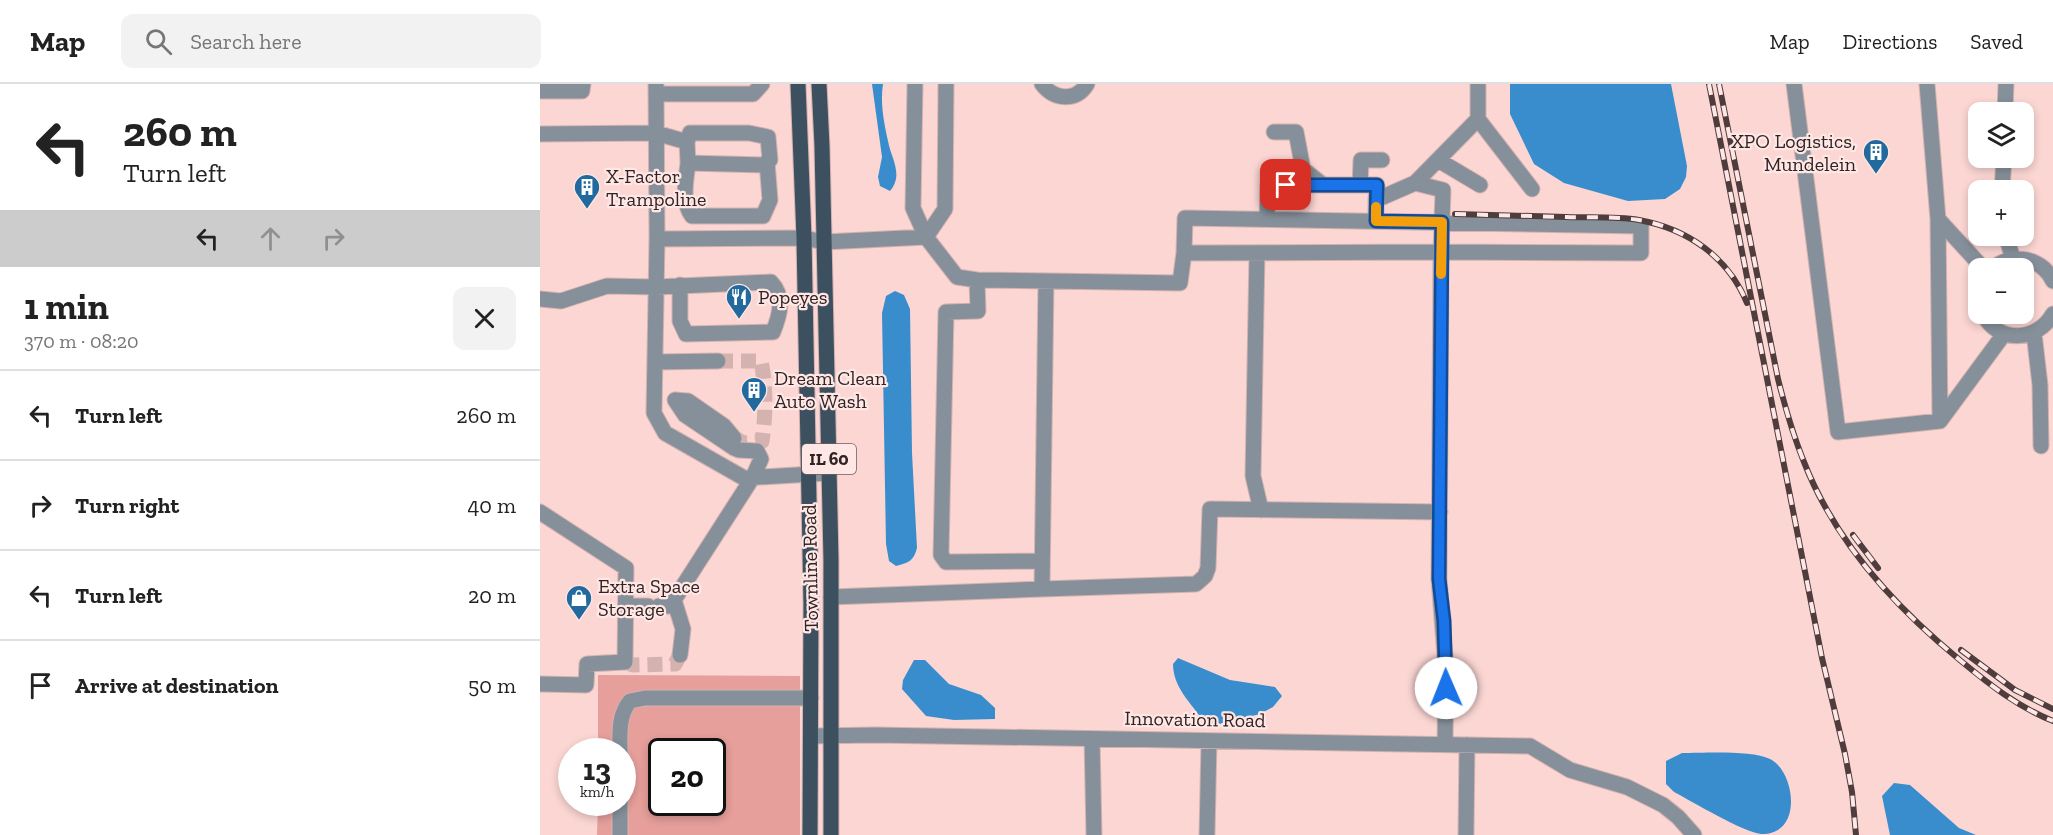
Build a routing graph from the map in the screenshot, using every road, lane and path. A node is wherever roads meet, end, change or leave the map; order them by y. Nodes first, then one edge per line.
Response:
1 (583, 84) edge
2 (762, 84) edge
3 (798, 84) edge
4 (819, 84) edge
5 (915, 84) edge
6 (946, 84) edge
7 (1042, 84) edge
8 (1087, 84) edge
9 (1478, 84) edge
10 (1794, 84) edge
11 (1927, 84) edge
12 (2006, 84) edge
13 (656, 89) edge
14 (688, 89) edge
15 (540, 91) edge
16 (2005, 102) edge
17 (1478, 119) junction
18 (1274, 132) dead end
19 (656, 133) junction
20 (540, 134) edge
21 (687, 142) junction
22 (1382, 160) dead end
23 (1438, 160) junction
24 (767, 162) junction
25 (688, 163) junction
26 (1415, 183) junction
27 (1323, 185) junction
28 (1360, 185) junction
29 (1480, 185) dead end
30 (1532, 189) dead end
31 (1376, 200) junction
32 (1267, 219) junction
33 (1938, 219) junction
34 (1376, 221) junction
35 (1442, 222) junction
36 (926, 237) junction
37 (804, 238) junction
38 (657, 239) junction
39 (824, 242) junction
40 (1441, 252) junction
41 (1184, 253) junction
42 (1257, 253) junction
43 (1974, 258) edge
44 (2034, 262) edge
45 (977, 280) junction
46 (1046, 281) junction
47 (2053, 282) edge
48 (680, 285) junction
49 (656, 286) junction
50 (540, 299) edge
51 (2053, 314) edge
52 (1990, 324) edge
53 (2034, 333) junction
54 (2004, 334) junction
55 (718, 361) tunnel mouth
56 (655, 362) junction
57 (675, 400) junction
58 (654, 401) junction
59 (1940, 421) junction
60 (728, 434) tunnel mouth
61 (2041, 446) dead end
62 (829, 473) junction
63 (808, 474) junction
64 (753, 477) junction
65 (1261, 510) junction
66 (540, 512) edge
67 (1440, 512) junction
68 (1042, 561) junction
69 (1041, 589) junction
70 (831, 597) junction
71 (626, 606) junction
72 (676, 606) junction
73 (680, 655) dead end
74 (540, 684) edge
75 (811, 698) junction
76 (812, 736) junction
77 (832, 736) junction
78 (620, 738) edge
79 (1092, 739) junction
80 (1209, 741) junction
81 (1445, 744) junction
82 (1467, 745) junction
83 (620, 816) edge
84 (620, 835) edge
85 (810, 835) edge
86 (831, 835) edge
87 (1094, 835) edge
88 (1207, 835) edge
89 (1466, 835) edge
90 (1694, 835) edge

1 - 15 street
2 - 14 street
3 - 37 main road, Townline Road / IL 60
4 - 39 main road, Townline Road / IL 60
5 - 36 street
6 - 36 street
7 - 8 street
9 - 17 street
10 - 59 street
11 - 33 street
12 - 16 street
13 - 14 street
13 - 19 street
17 - 23 street
17 - 30 street
18 - 27 street
19 - 20 street
19 - 21 street
19 - 38 street
21 - 24 street
21 - 25 street
22 - 28 street
23 - 26 street
23 - 29 street
24 - 25 street
24 - 25 street
26 - 31 street
26 - 35 street
27 - 28 street
27 - 32 street
28 - 31 street
31 - 34 street
32 - 34 street
32 - 41 street
33 - 43 street
33 - 59 street
34 - 35 street
35 - 40 street
35 - 40 street
36 - 39 street
36 - 45 street
37 - 38 street
37 - 39 street
37 - 63 main road, Townline Road / IL 60
38 - 49 street
39 - 62 main road, Townline Road / IL 60
40 - 42 street
40 - 67 street
41 - 42 street
41 - 46 street
42 - 65 street
44 - 47 street
45 - 46 street
45 - 68 street
46 - 68 street
48 - 48 street
48 - 49 street
49 - 50 street
49 - 56 street
51 - 53 street
52 - 54 street
53 - 54 street
53 - 61 street
54 - 59 street
55 - 56 street
56 - 58 street
57 - 58 street
57 - 60 street
57 - 64 street
58 - 64 street
62 - 63 street
62 - 70 main road, Townline Road / IL 60
63 - 64 street
63 - 75 main road, Townline Road / IL 60
64 - 72 street
65 - 67 street
65 - 69 street
66 - 71 street
67 - 81 street
68 - 69 street
69 - 70 street
70 - 77 main road, Townline Road / IL 60
71 - 72 street
71 - 74 street
72 - 73 street
75 - 76 main road, Townline Road / IL 60
75 - 78 street
76 - 77 street, Innovation Road
76 - 85 main road, Townline Road / IL 60
77 - 79 street, Innovation Road
77 - 86 main road, Townline Road / IL 60
79 - 80 street, Innovation Road
79 - 87 street
80 - 81 street, Innovation Road
80 - 88 street
81 - 82 street, Innovation Road
82 - 89 street
82 - 90 street, Innovation Road
83 - 84 street

